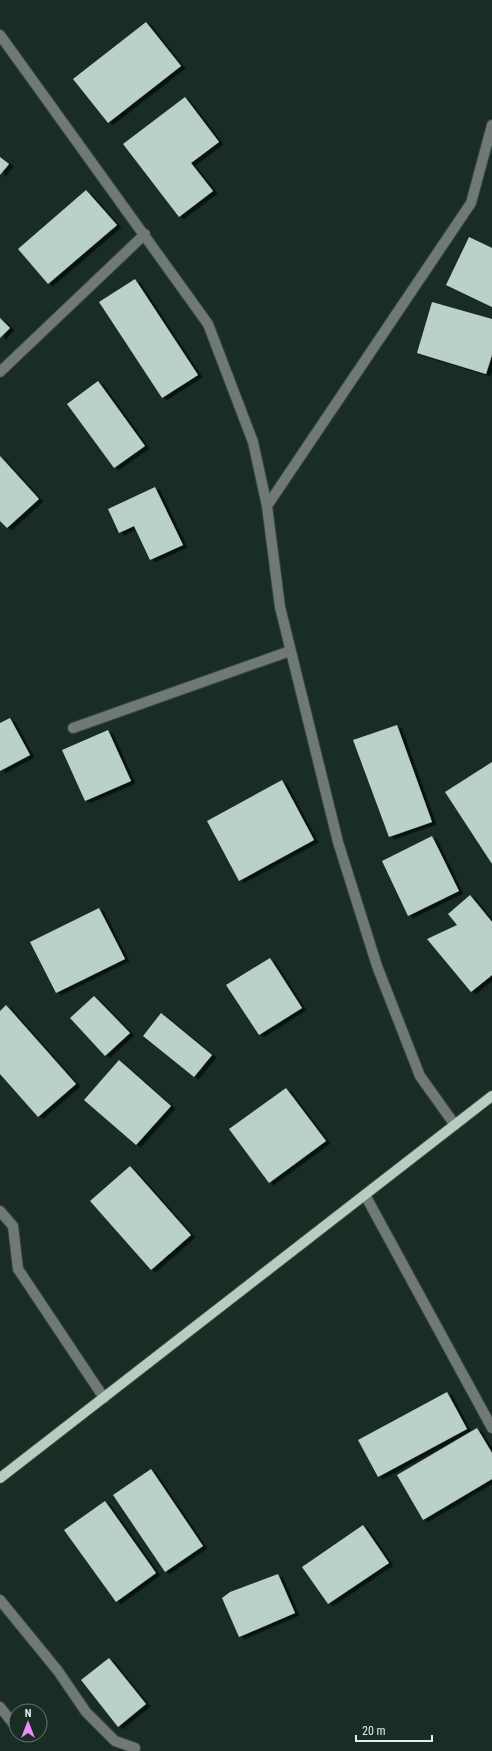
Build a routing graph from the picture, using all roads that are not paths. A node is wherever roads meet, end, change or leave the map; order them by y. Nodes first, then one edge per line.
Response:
1 (0, 36) edge
2 (492, 125) edge
3 (145, 234) junction
4 (0, 372) edge
5 (267, 506) junction
6 (290, 652) junction
7 (72, 728) dead end
8 (492, 1096) edge
9 (455, 1125) junction
10 (365, 1195) junction
11 (0, 1210) edge
12 (104, 1398) junction
13 (492, 1428) edge
14 (0, 1478) edge
15 (0, 1600) edge
16 (0, 1707) edge
17 (8, 1717) edge
18 (135, 1748) dead end

1 - 3 street
2 - 5 street
3 - 4 street
3 - 5 street
5 - 6 street
6 - 7 street
6 - 9 street
8 - 9 main road
9 - 10 main road
10 - 12 main road
10 - 13 street
11 - 12 street
12 - 14 main road
15 - 18 street
16 - 17 street

